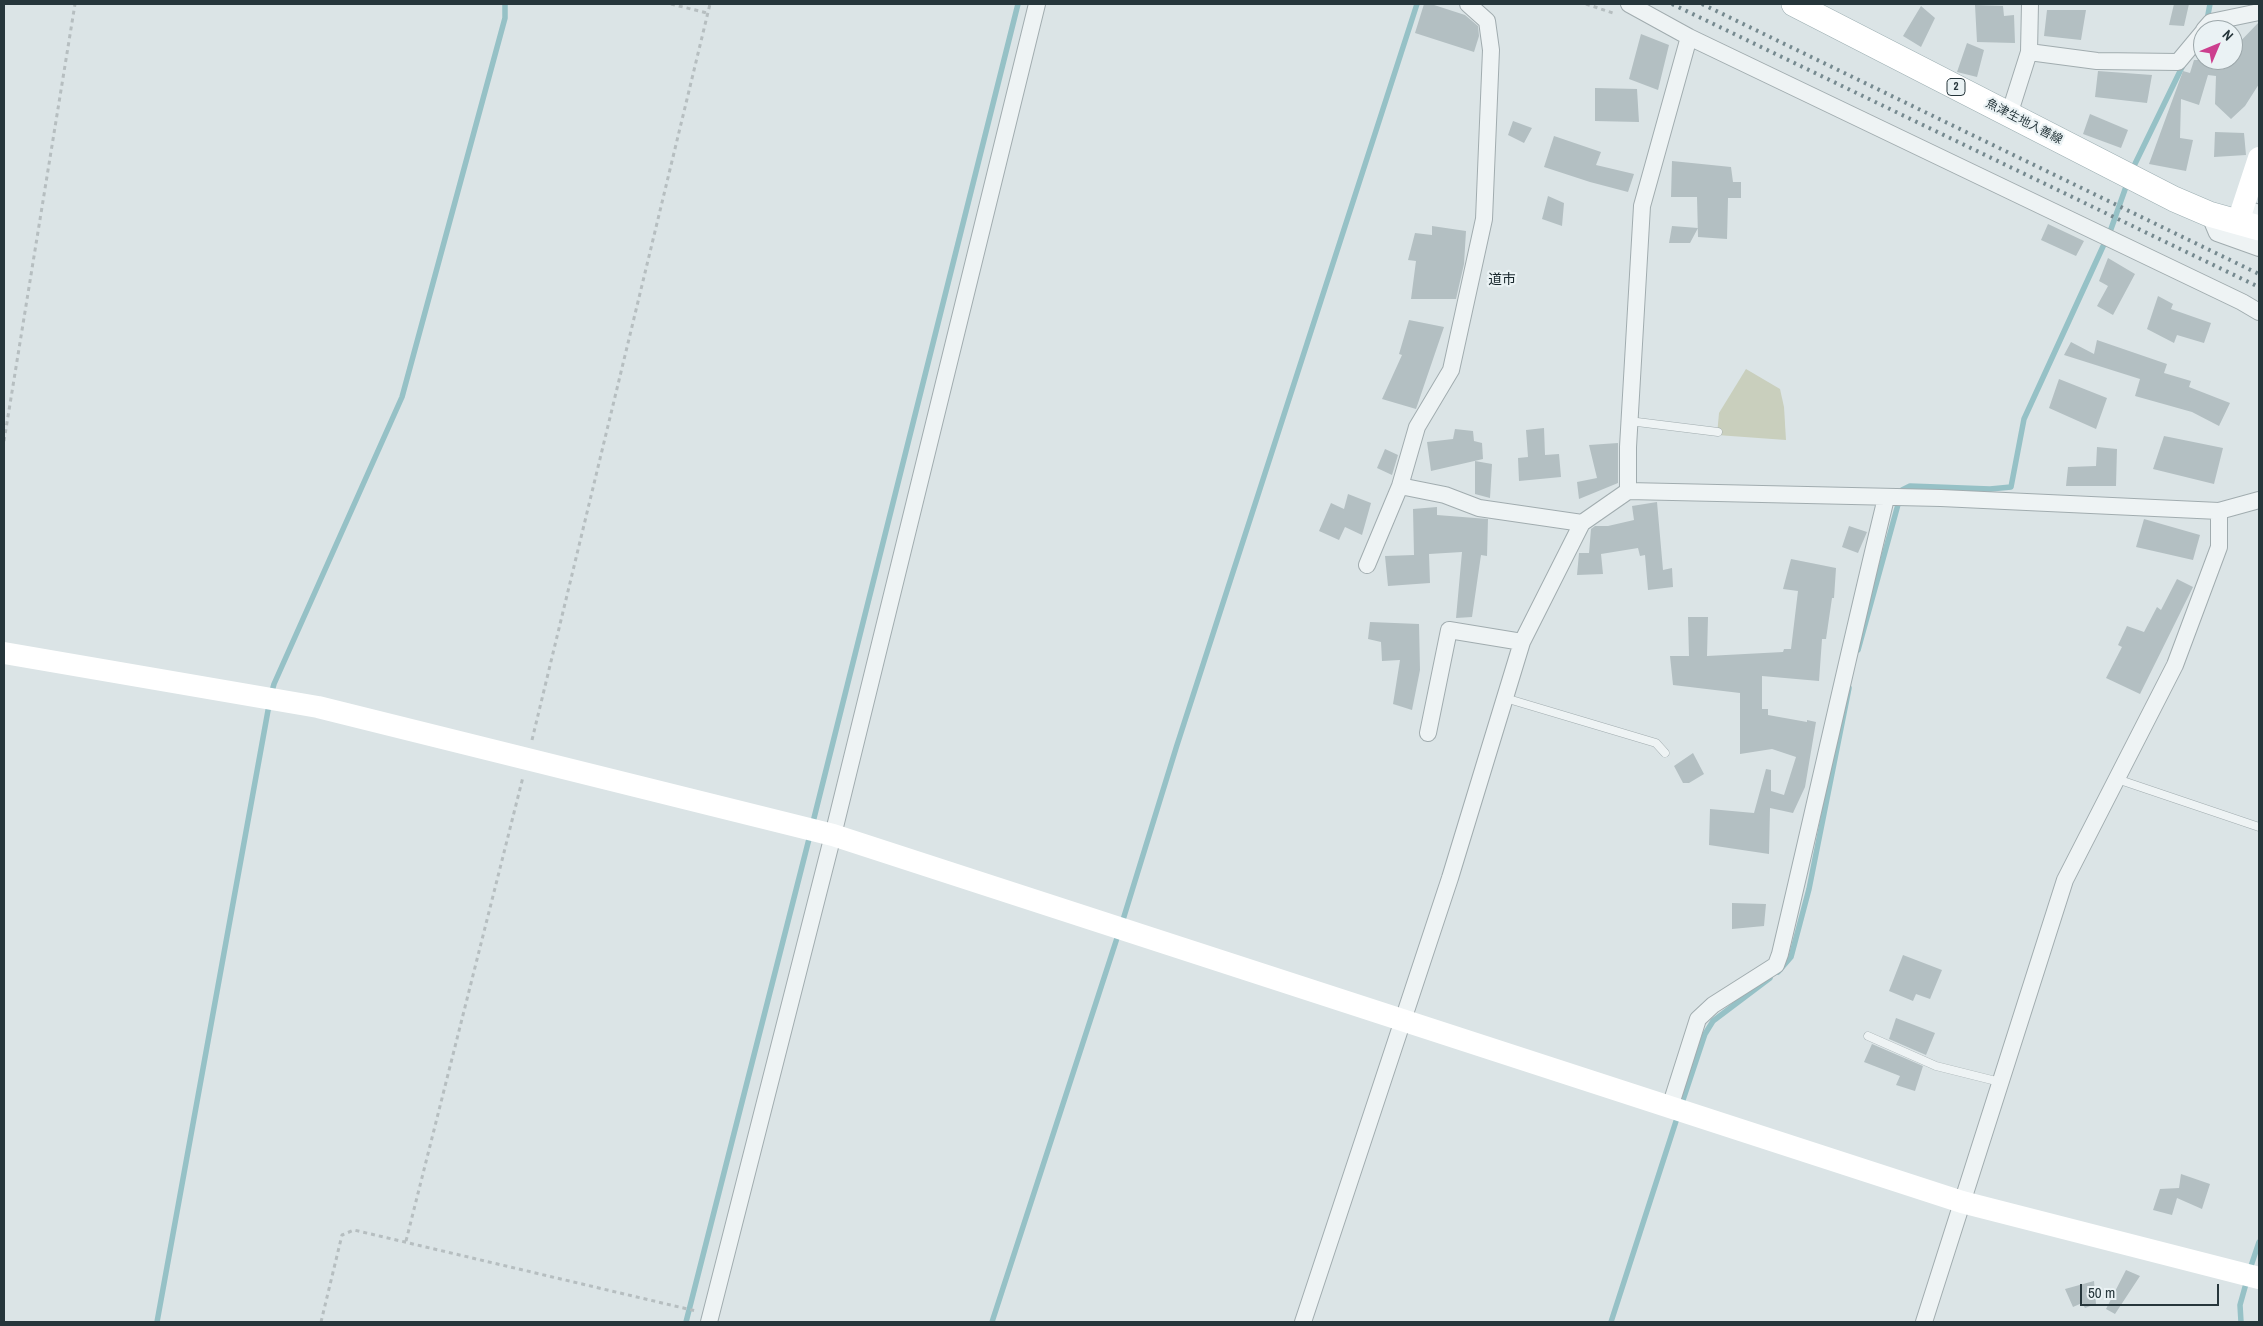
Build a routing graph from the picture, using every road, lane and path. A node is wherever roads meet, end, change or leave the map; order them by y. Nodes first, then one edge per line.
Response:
1 (75, 4) edge
2 (671, 4) edge
3 (710, 4) edge
4 (1037, 4) edge
5 (1468, 4) edge
6 (1629, 4) edge
7 (1794, 4) edge
8 (2030, 4) edge
9 (707, 12) junction
10 (2259, 12) edge
11 (2221, 20) edge
12 (1689, 37) junction
13 (2193, 44) edge
14 (2029, 52) junction
15 (2009, 115) junction
16 (2259, 158) edge
17 (2209, 214) junction
18 (2250, 218) edge
19 (2259, 248) edge
20 (2259, 312) edge
21 (1629, 421) junction
22 (1718, 432) dead end
23 (4, 441) edge
24 (1400, 486) junction
25 (1628, 491) junction
26 (1886, 498) junction
27 (2259, 500) edge
28 (2219, 511) junction
29 (1582, 524) junction
30 (1367, 565) dead end
31 (1522, 642) junction
32 (4, 653) edge
33 (1505, 698) junction
34 (1428, 733) dead end
35 (1665, 753) dead end
36 (527, 760) junction
37 (2117, 779) junction
38 (2259, 828) edge
39 (833, 835) junction
40 (1402, 1019) junction
41 (1868, 1036) dead end
42 (2000, 1082) junction
43 (1670, 1107) junction
44 (1962, 1202) junction
45 (406, 1241) junction
46 (2259, 1278) edge
47 (710, 1318) edge
48 (321, 1322) edge
49 (1303, 1322) edge
50 (1924, 1322) edge

1 - 23 path
2 - 9 path
3 - 9 path
4 - 39 street
5 - 24 street
6 - 12 street
7 - 15 main road, 魚津生地入善線 / 2
8 - 14 street
9 - 36 path
10 - 11 street
12 - 20 street
12 - 21 street
13 - 14 street
14 - 15 street
15 - 17 main road, 魚津生地入善線 / 2
16 - 18 street
17 - 18 main road, 魚津生地入善線 / 2
17 - 19 street
21 - 22 lane
21 - 25 street
24 - 29 street
24 - 30 street
25 - 26 street
25 - 29 street
26 - 28 street
26 - 43 street
27 - 28 street
28 - 37 street
29 - 31 street
31 - 33 street
31 - 34 street
32 - 36 street
33 - 35 lane
33 - 40 street
36 - 39 street
36 - 45 path
37 - 38 lane
37 - 42 street
39 - 40 street
39 - 47 street
40 - 43 street
40 - 49 street
41 - 42 lane
42 - 44 street
43 - 44 street
44 - 46 street
44 - 50 street
45 - 47 path
45 - 48 path

